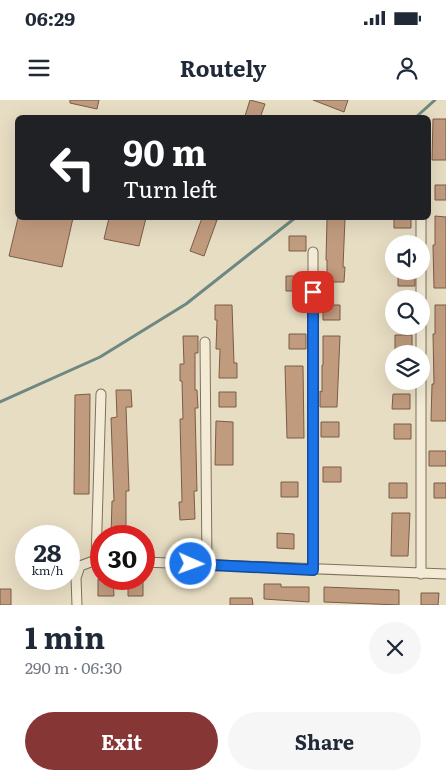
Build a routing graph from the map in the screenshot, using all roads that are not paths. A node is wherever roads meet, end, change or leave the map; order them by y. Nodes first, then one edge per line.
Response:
1 (421, 220) edge
2 (421, 235) edge
3 (313, 252) dead end
4 (205, 342) dead end
5 (421, 390) edge
6 (100, 394) dead end
7 (99, 525) edge
8 (90, 563) edge
9 (155, 563) edge
10 (207, 565) junction
11 (313, 570) junction
12 (421, 574) junction
13 (446, 574) edge
14 (77, 605) edge

1 - 2 street
3 - 11 street
4 - 10 street
5 - 12 street
6 - 7 street
8 - 14 street
9 - 10 street
10 - 11 street
11 - 12 street
12 - 13 street

